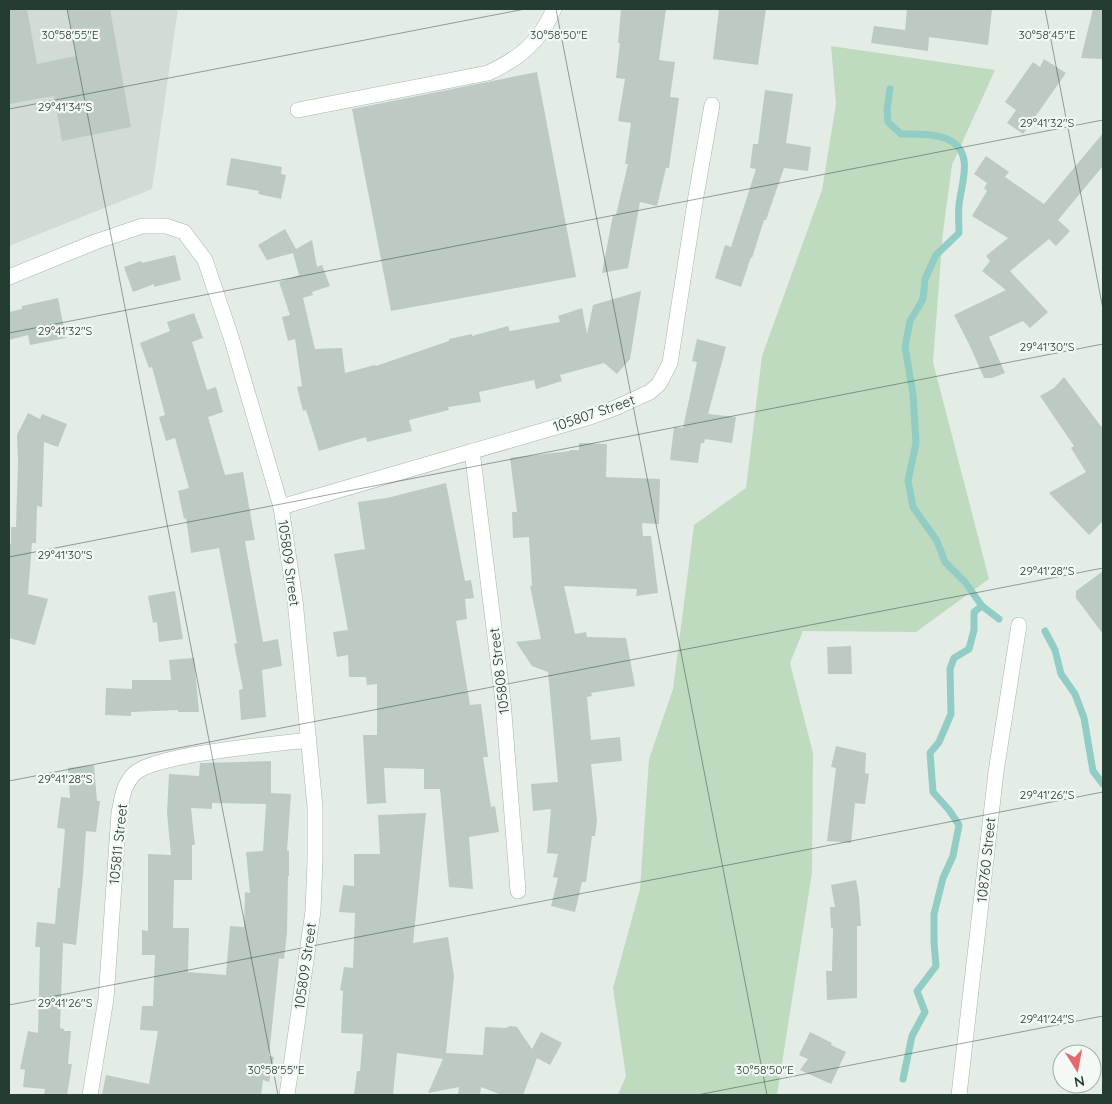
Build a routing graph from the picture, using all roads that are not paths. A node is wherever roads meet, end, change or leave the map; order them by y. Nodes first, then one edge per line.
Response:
1 (554, 9) edge
2 (712, 105) dead end
3 (298, 110) dead end
4 (9, 277) edge
5 (472, 451) junction
6 (281, 507) junction
7 (1019, 625) dead end
8 (309, 740) junction
9 (518, 891) dead end
10 (90, 1095) edge
11 (287, 1095) edge
12 (959, 1095) edge

1 - 3 street
2 - 5 street, 105807 Street
4 - 6 street, 105809 Street
5 - 6 street, 105807 Street
5 - 9 street, 105808 Street
6 - 8 street, 105809 Street
7 - 12 street, 108760 Street
8 - 10 street, 105811 Street
8 - 11 street, 105809 Street

